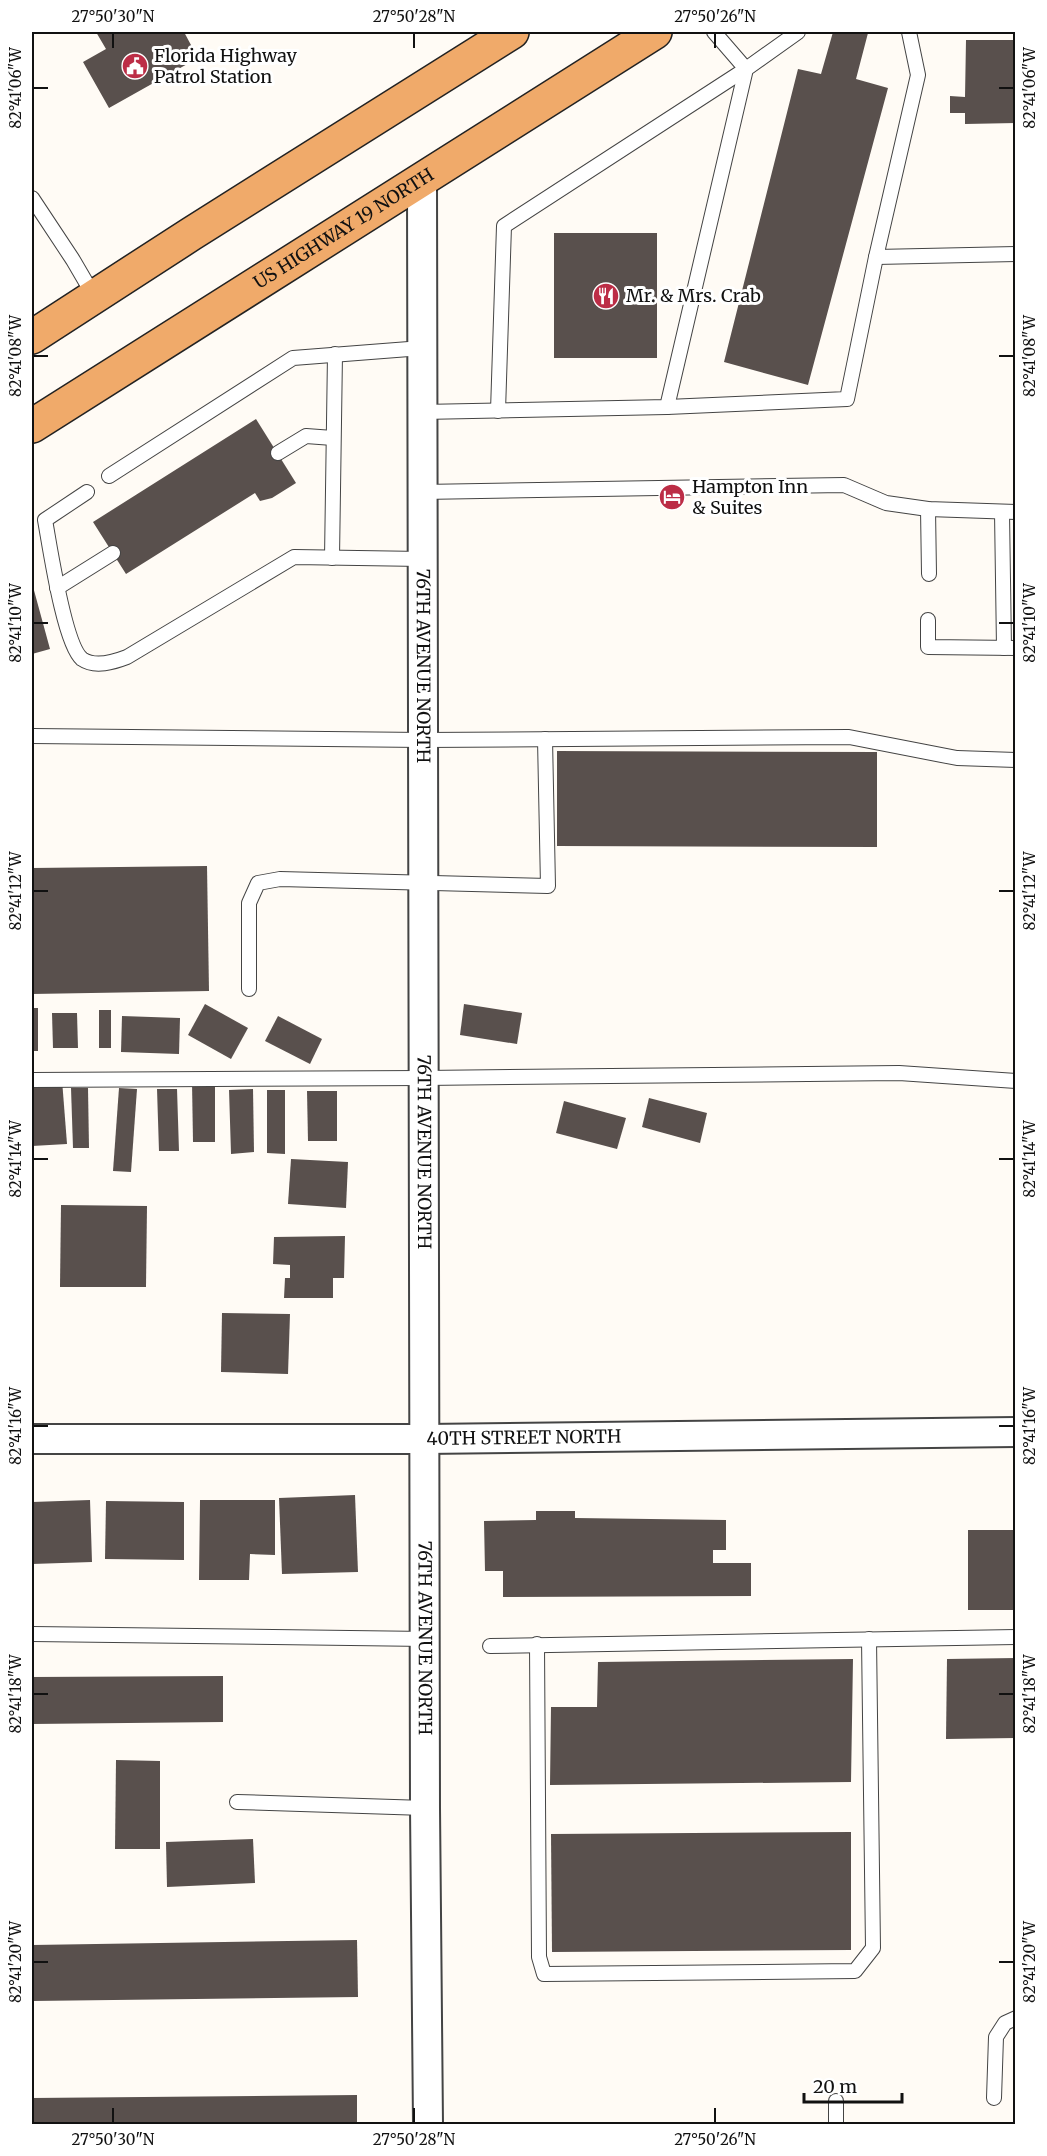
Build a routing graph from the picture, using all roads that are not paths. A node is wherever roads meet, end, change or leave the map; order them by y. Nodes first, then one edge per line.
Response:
1 (655, 32) edge
2 (714, 32) edge
3 (798, 32) edge
4 (909, 32) edge
5 (503, 34) edge
6 (746, 69) junction
7 (422, 180) junction
8 (32, 198) edge
9 (1016, 254) edge
10 (876, 257) junction
11 (94, 296) junction
12 (32, 337) edge
13 (422, 348) junction
14 (335, 354) junction
15 (667, 407) junction
16 (498, 411) junction
17 (422, 412) junction
18 (32, 426) edge
19 (333, 438) junction
20 (278, 453) dead end
21 (109, 476) dead end
22 (87, 492) dead end
23 (422, 492) junction
24 (928, 509) junction
25 (1009, 512) edge
26 (113, 554) dead end
27 (332, 558) junction
28 (422, 559) junction
29 (929, 574) dead end
30 (57, 588) junction
31 (928, 620) dead end
32 (1010, 648) edge
33 (32, 736) edge
34 (545, 739) junction
35 (423, 740) junction
36 (1016, 760) edge
37 (423, 883) junction
38 (249, 990) dead end
39 (424, 1078) junction
40 (32, 1080) edge
41 (1016, 1081) edge
42 (1016, 1432) edge
43 (32, 1439) edge
44 (425, 1439) junction
45 (32, 1634) edge
46 (1016, 1637) edge
47 (426, 1640) junction
48 (869, 1640) junction
49 (537, 1644) junction
50 (490, 1646) dead end
51 (237, 1802) dead end
52 (425, 1808) junction
53 (1016, 2018) edge
54 (993, 2098) dead end
55 (836, 2101) dead end
56 (428, 2124) edge
57 (836, 2124) edge

1 - 7 highway, US HIGHWAY 19 NORTH
2 - 6 lane
3 - 6 lane
4 - 10 lane
5 - 11 highway
6 - 15 lane
6 - 16 lane
7 - 13 street, 76TH AVENUE NORTH
7 - 18 highway, US HIGHWAY 19 NORTH
8 - 11 lane
9 - 10 lane
10 - 15 lane
11 - 12 highway
13 - 14 lane
13 - 17 street, 76TH AVENUE NORTH
14 - 19 lane
14 - 21 lane
15 - 16 lane
16 - 17 lane
17 - 23 street, 76TH AVENUE NORTH
19 - 20 lane
19 - 27 lane
22 - 30 lane
23 - 24 lane
23 - 28 street, 76TH AVENUE NORTH
24 - 25 lane
24 - 29 lane
25 - 32 lane
26 - 30 lane
27 - 28 lane
27 - 30 lane
28 - 35 street, 76TH AVENUE NORTH
31 - 32 lane
33 - 35 lane
34 - 35 lane
34 - 36 lane
34 - 37 lane
35 - 37 street, 76TH AVENUE NORTH
37 - 38 lane
37 - 39 street, 76TH AVENUE NORTH
39 - 40 lane
39 - 41 lane
39 - 44 street, 76TH AVENUE NORTH
42 - 44 street, 40TH STREET NORTH
43 - 44 street, 40TH STREET NORTH
44 - 47 street, 76TH AVENUE NORTH
45 - 47 lane
46 - 48 lane
47 - 52 street, 76TH AVENUE NORTH
48 - 49 lane
48 - 49 lane
49 - 50 lane
51 - 52 lane
52 - 56 street, 76TH AVENUE NORTH
53 - 54 lane
55 - 57 lane

